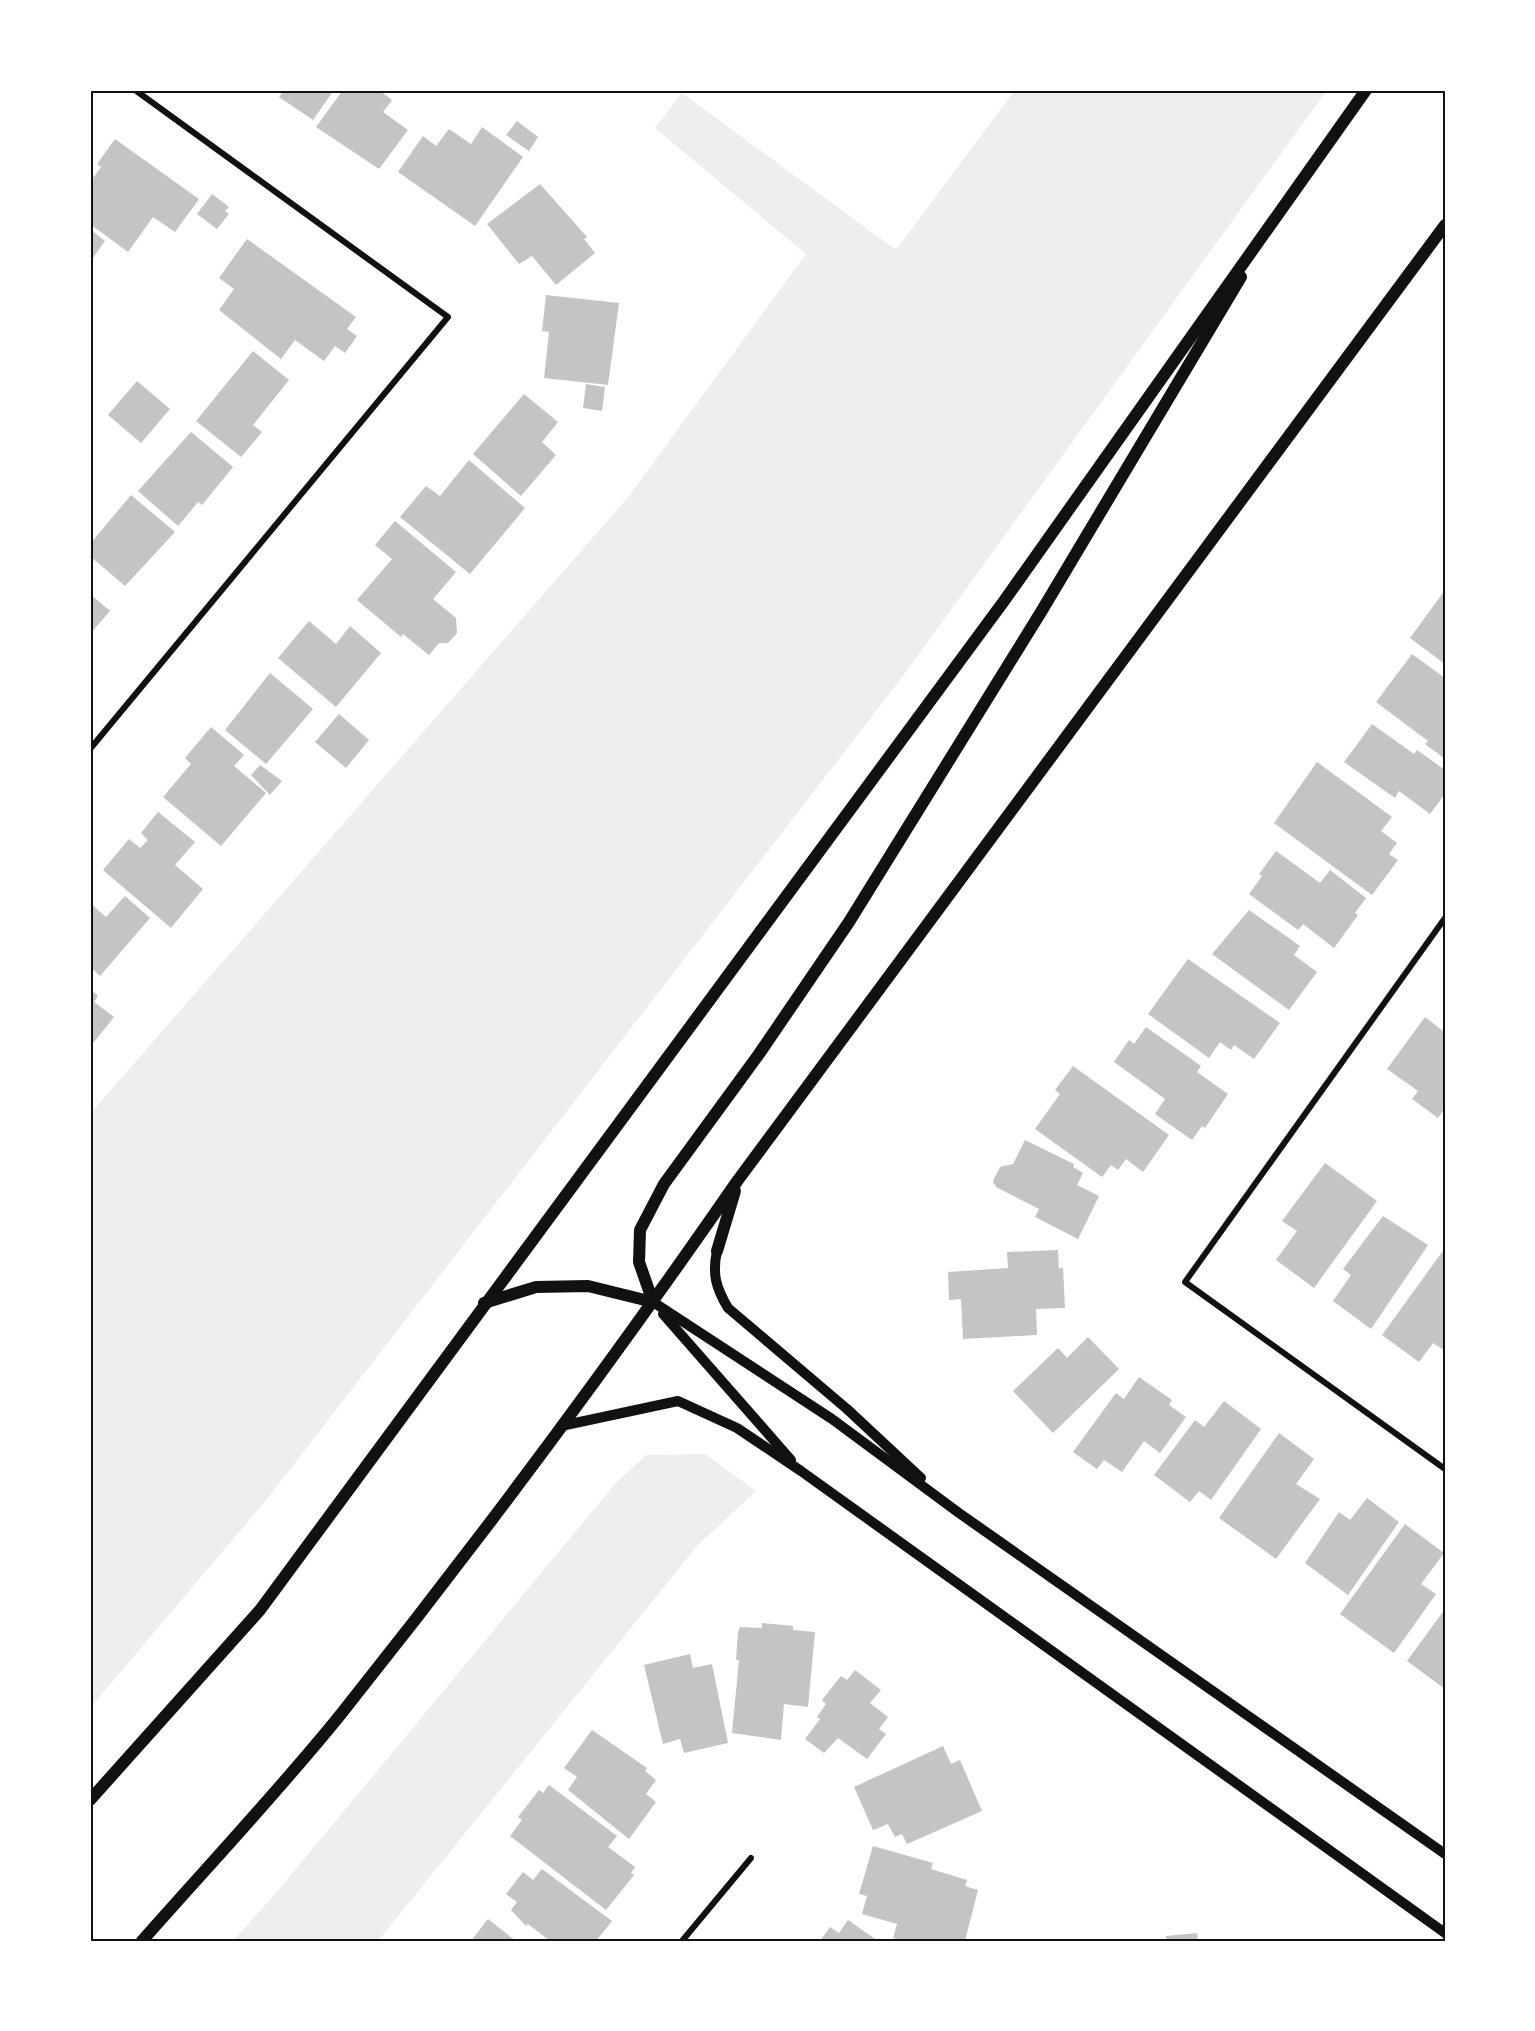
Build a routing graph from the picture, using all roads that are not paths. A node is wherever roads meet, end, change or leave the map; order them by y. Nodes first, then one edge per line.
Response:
1 (135, 90) edge
2 (1366, 90) edge
3 (1290, 194) junction
4 (1445, 225) edge
5 (90, 749) edge
6 (1445, 918) edge
7 (738, 1180) junction
8 (717, 1251) joint
9 (653, 1302) junction
10 (484, 1303) junction
11 (561, 1426) junction
12 (1445, 1469) edge
13 (801, 1472) junction
14 (959, 1513) junction
15 (90, 1800) edge
16 (1445, 1854) edge
17 (751, 1858) dead end
18 (1445, 1932) edge
19 (142, 1941) edge
20 (682, 1941) edge

1 - 5 street
2 - 3 main road
3 - 9 main road
3 - 10 main road
4 - 7 main road
6 - 12 street
7 - 8 main road
7 - 9 main road
8 - 14 street
9 - 10 main road
9 - 11 main road
9 - 13 street
9 - 14 street
10 - 15 main road
11 - 13 street
11 - 19 main road
13 - 18 street
14 - 16 street
17 - 20 street

